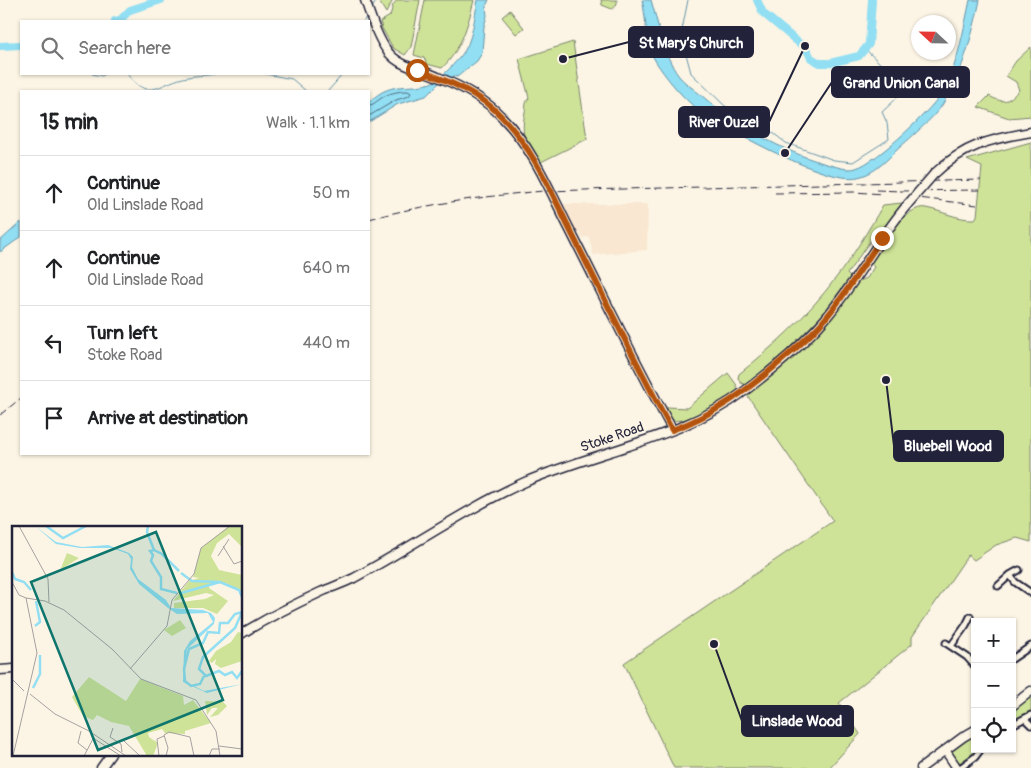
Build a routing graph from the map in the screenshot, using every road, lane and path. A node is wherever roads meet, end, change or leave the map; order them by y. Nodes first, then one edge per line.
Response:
1 (365, 0) edge
2 (1031, 132) edge
3 (672, 430) junction
4 (1019, 570) dead end
5 (1010, 576) junction
6 (998, 586) dead end
7 (1031, 594) edge
8 (970, 617) dead end
9 (242, 633) edge
10 (1031, 646) edge
11 (1016, 656) edge
12 (972, 663) edge
13 (1031, 692) edge
14 (1016, 703) edge
15 (1031, 715) edge
16 (1025, 719) junction
17 (1016, 724) edge
18 (1031, 725) edge
19 (971, 733) edge
20 (945, 750) junction
21 (978, 753) edge
22 (110, 756) edge
23 (101, 768) edge
24 (921, 768) edge
25 (959, 768) edge

1 - 3 street
2 - 3 street, Stoke Road, bridge
3 - 9 street, Stoke Road
4 - 5 street
5 - 6 street
5 - 7 street
8 - 12 street
10 - 11 street
13 - 14 street
15 - 16 street
16 - 17 street
16 - 18 street
19 - 20 street
20 - 24 street
20 - 25 street
21 - 25 street
22 - 23 street

